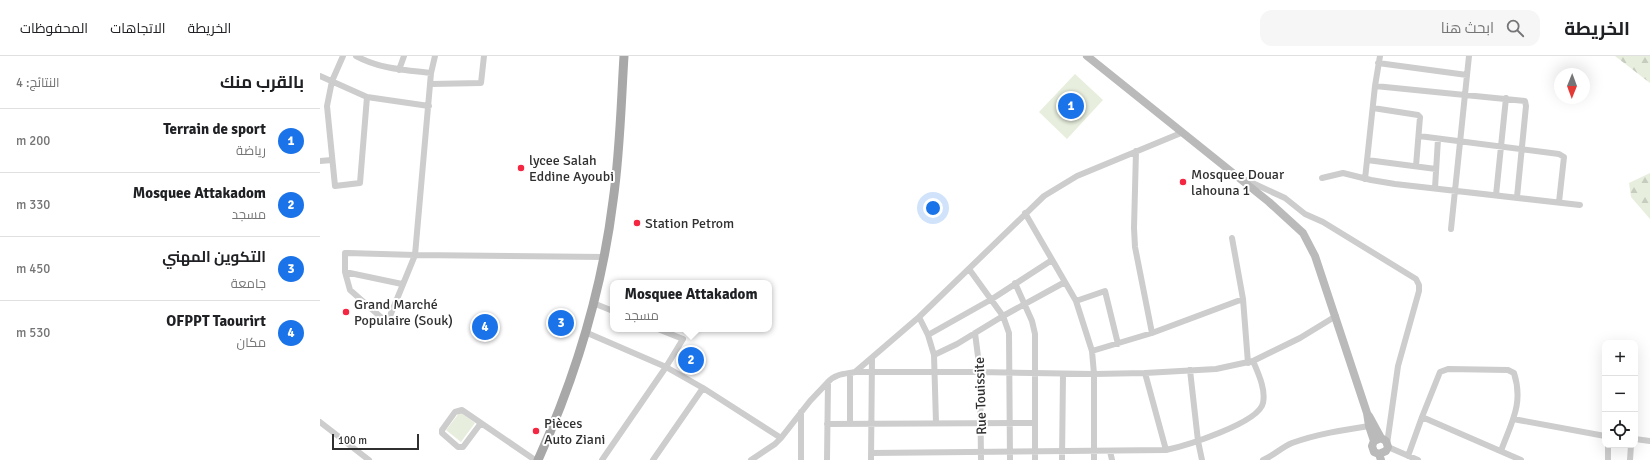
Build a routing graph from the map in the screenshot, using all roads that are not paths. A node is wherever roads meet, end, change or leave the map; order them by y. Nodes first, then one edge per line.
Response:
1 (343, 56) edge
2 (356, 56) edge
3 (404, 56) edge
4 (435, 56) edge
5 (484, 56) edge
6 (624, 56) edge
7 (1087, 56) edge
8 (1380, 56) edge
9 (1469, 56) edge
10 (1378, 64) junction
11 (399, 70) junction
12 (431, 73) junction
13 (1467, 75) junction
14 (320, 76) edge
15 (332, 81) junction
16 (431, 84) junction
17 (1375, 86) junction
18 (1464, 95) junction
19 (367, 97) junction
20 (1506, 98) junction
21 (430, 106) junction
22 (323, 107) edge
23 (1372, 108) junction
24 (1181, 133) junction
25 (1419, 136) junction
26 (1438, 139) junction
27 (1460, 142) junction
28 (1501, 146) junction
29 (1522, 149) junction
30 (1136, 151) junction
31 (332, 160) junction
32 (1368, 160) junction
33 (320, 161) edge
34 (1416, 166) junction
35 (1436, 169) junction
36 (1233, 174) junction
37 (1322, 178) dead end
38 (1365, 179) junction
39 (1435, 188) junction
40 (1454, 190) junction
41 (1496, 195) junction
42 (1517, 197) junction
43 (1559, 202) junction
44 (1580, 205) dead end
45 (1026, 213) junction
46 (1451, 229) dead end
47 (1232, 238) dead end
48 (415, 255) junction
49 (604, 257) junction
50 (1052, 260) junction
51 (969, 269) junction
52 (345, 272) junction
53 (1065, 282) junction
54 (1015, 283) junction
55 (402, 284) junction
56 (992, 299) junction
57 (1243, 299) junction
58 (1076, 301) junction
59 (593, 303) junction
60 (1025, 304) junction
61 (610, 310) edge
62 (1003, 316) junction
63 (1336, 316) junction
64 (919, 317) junction
65 (585, 332) junction
66 (666, 332) edge
67 (975, 333) junction
68 (1152, 333) junction
69 (928, 335) junction
70 (1118, 344) junction
71 (1092, 351) junction
72 (934, 355) junction
73 (872, 358) junction
74 (1250, 362) junction
75 (666, 367) junction
76 (1190, 370) junction
77 (872, 372) junction
78 (935, 372) junction
79 (980, 372) junction
80 (853, 373) junction
81 (1010, 373) junction
82 (1035, 373) junction
83 (1145, 373) junction
84 (1063, 374) junction
85 (1094, 374) junction
86 (828, 382) junction
87 (703, 388) junction
88 (801, 412) junction
89 (1367, 413) junction
90 (1422, 417) junction
91 (1513, 419) junction
92 (320, 422) edge
93 (480, 423) junction
94 (871, 423) junction
95 (936, 423) junction
96 (1010, 423) junction
97 (1035, 423) junction
98 (827, 424) junction
99 (850, 424) junction
100 (981, 424) junction
101 (1369, 426) junction
102 (1602, 435) edge
103 (781, 438) junction
104 (1638, 439) edge
105 (1198, 441) junction
106 (1650, 441) edge
107 (1382, 448) edge
108 (1608, 448) edge
109 (1631, 448) edge
110 (1166, 450) junction
111 (1009, 451) junction
112 (1035, 451) junction
113 (1062, 451) junction
114 (1094, 451) junction
115 (1110, 451) junction
116 (1501, 451) junction
117 (899, 452) junction
118 (927, 452) junction
119 (952, 452) junction
120 (981, 452) junction
121 (871, 453) junction
122 (1408, 456) junction
123 (1517, 459) edge
124 (370, 460) edge
125 (535, 460) edge
126 (538, 460) edge
127 (602, 460) edge
128 (653, 460) edge
129 (750, 460) edge
130 (801, 460) edge
131 (827, 460) edge
132 (871, 460) edge
133 (899, 460) edge
134 (927, 460) edge
135 (952, 460) edge
136 (981, 460) edge
137 (1010, 460) edge
138 (1035, 460) edge
139 (1062, 460) edge
140 (1094, 460) edge
141 (1112, 460) edge
142 (1202, 460) edge
143 (1263, 460) edge
144 (1388, 460) edge
145 (1418, 460) edge
146 (1608, 460) edge
147 (1630, 460) edge

1 - 15 street
2 - 11 street
3 - 11 street
4 - 12 street
5 - 16 street
6 - 49 main road
7 - 24 main road
8 - 10 street
9 - 13 street
10 - 13 street
10 - 17 street
11 - 12 street
12 - 16 street
13 - 18 street
14 - 15 street
15 - 19 street
15 - 22 street
16 - 21 street
17 - 18 street
17 - 23 street
18 - 20 street
18 - 27 street
19 - 21 street
19 - 31 street
20 - 28 street
20 - 29 street
21 - 48 street
22 - 31 street
23 - 25 street
23 - 32 street
24 - 30 street
24 - 36 main road
25 - 26 street
25 - 34 street
26 - 27 street
26 - 35 street
27 - 28 street
27 - 40 street
28 - 29 street
28 - 41 street
29 - 42 street
29 - 43 street
30 - 45 street
30 - 68 street
31 - 33 street
32 - 34 street
32 - 38 street
34 - 35 street
35 - 39 street
36 - 63 main road
36 - 107 street
37 - 38 street
38 - 39 street
39 - 40 street
40 - 41 street
40 - 46 street
41 - 42 street
42 - 43 street
43 - 44 street
45 - 50 street
45 - 51 street
47 - 57 street
48 - 49 street
48 - 52 street
48 - 55 street
49 - 59 main road
50 - 53 street
50 - 54 street
51 - 56 street
51 - 64 street
52 - 55 street
52 - 55 street
53 - 58 street
53 - 60 street
54 - 56 street
54 - 60 street
56 - 62 street
56 - 69 street
57 - 68 street
57 - 74 street
58 - 70 street
58 - 71 street
59 - 61 street
59 - 65 main road
60 - 62 street
60 - 82 street
62 - 67 street
62 - 81 street
63 - 74 street
63 - 89 main road
64 - 69 street
64 - 73 street
65 - 75 street
65 - 126 main road
66 - 75 street
67 - 72 street
67 - 79 street, Rue Touissite
68 - 70 street
69 - 72 street
70 - 71 street
71 - 85 street
72 - 78 street
73 - 77 street
73 - 80 street
74 - 76 street
74 - 105 street
75 - 87 street
75 - 127 street
76 - 83 street
76 - 105 street
77 - 78 street
77 - 80 street
77 - 94 street
78 - 79 street
78 - 95 street
79 - 81 street
79 - 100 street, Rue Touissite
80 - 86 street
80 - 99 street
81 - 82 street
81 - 96 street
82 - 84 street
82 - 97 street
83 - 85 street
83 - 110 street
84 - 85 street
84 - 113 street
85 - 114 street
86 - 88 street
86 - 98 street
87 - 103 street
87 - 128 street
88 - 103 street
88 - 130 street
89 - 101 main road
89 - 107 main road
90 - 91 street
90 - 116 street
90 - 122 street
91 - 102 street
91 - 116 street
92 - 124 street
93 - 93 street
93 - 125 street
94 - 95 street
94 - 99 street
94 - 121 street
95 - 100 street
96 - 97 street
96 - 100 street
96 - 111 street
97 - 112 street
98 - 99 street
98 - 131 street
100 - 120 street, Rue Touissite
101 - 107 main road
101 - 143 street
103 - 129 street
104 - 106 street
105 - 110 street
105 - 142 street
107 - 122 street
107 - 144 main road
108 - 146 street
109 - 147 street
110 - 115 street
111 - 112 street
111 - 120 street
111 - 137 street
112 - 113 street
112 - 138 street
113 - 114 street
113 - 139 street
114 - 115 street
114 - 140 street
115 - 141 street
116 - 123 street
117 - 118 street
117 - 121 street
117 - 133 street
118 - 119 street
118 - 134 street
119 - 120 street
119 - 135 street
120 - 136 street, Rue Touissite
121 - 132 street
122 - 145 street

